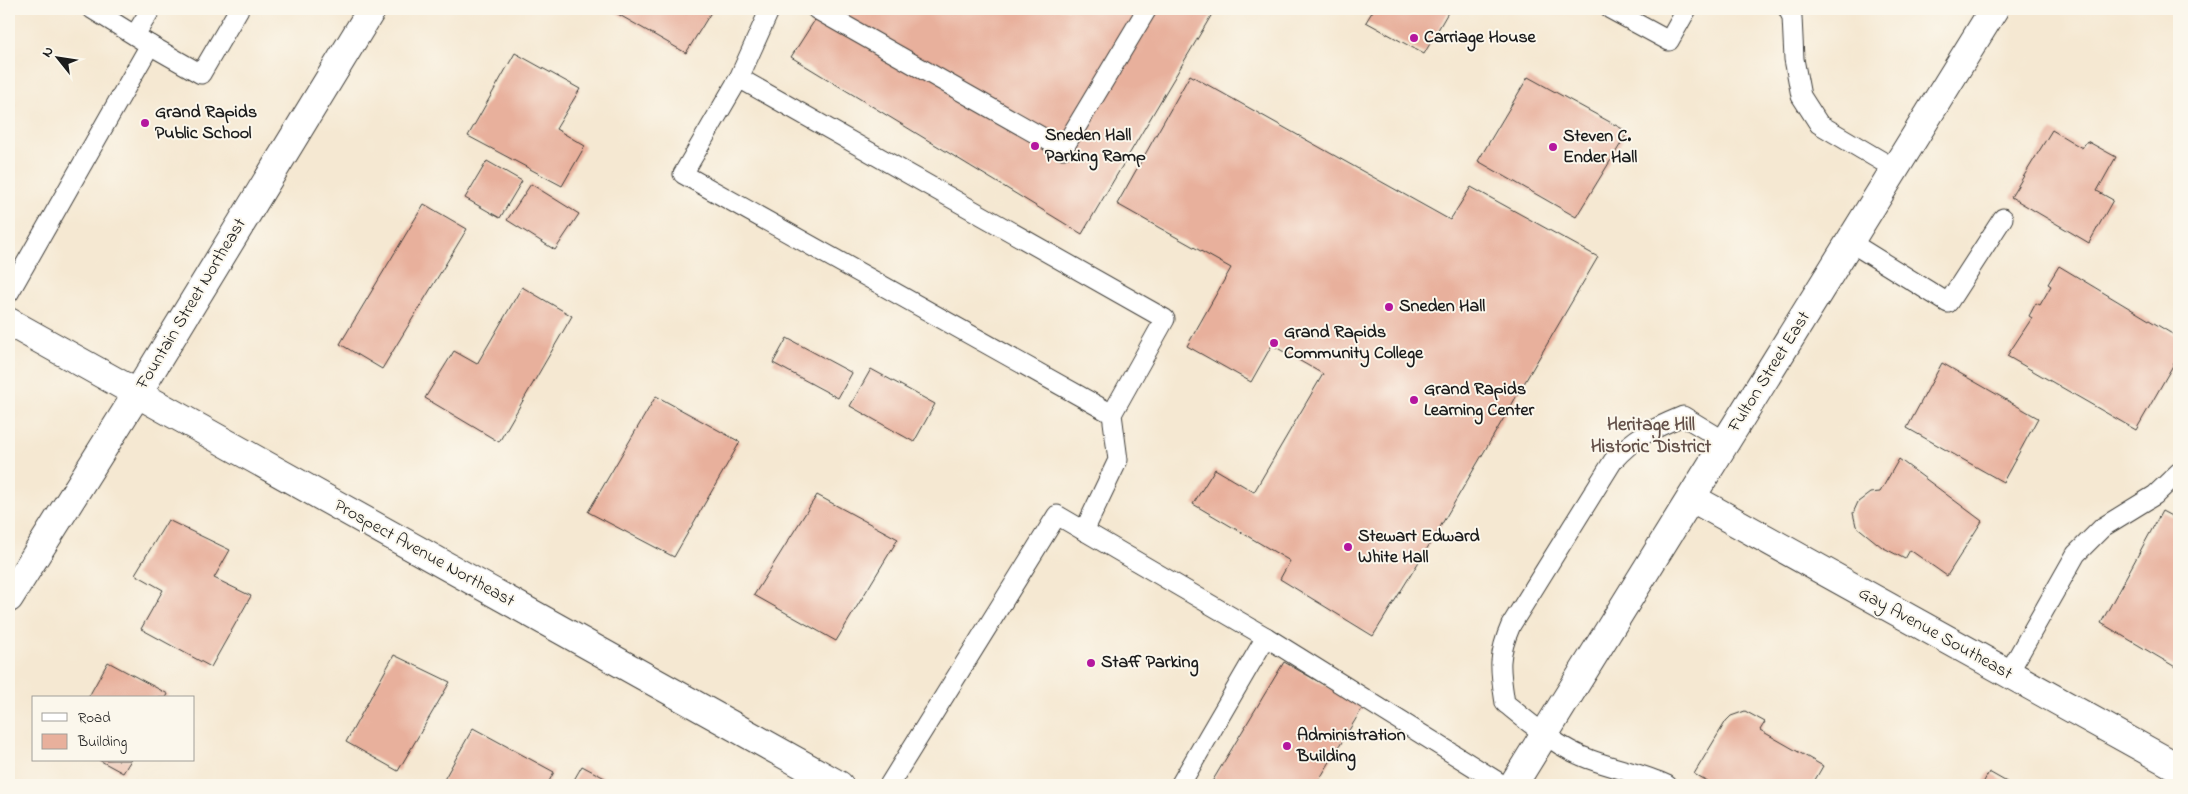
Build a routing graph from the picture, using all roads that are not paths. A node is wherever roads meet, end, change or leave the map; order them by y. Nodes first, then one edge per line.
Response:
1 (92, 9) edge
2 (150, 9) edge
3 (239, 9) edge
4 (372, 9) edge
5 (770, 9) edge
6 (816, 9) edge
7 (1147, 9) edge
8 (1610, 9) edge
9 (1687, 9) edge
10 (1788, 9) edge
11 (1994, 9) edge
12 (143, 40) junction
13 (739, 78) junction
14 (1895, 169) junction
15 (2003, 218) dead end
16 (1850, 242) junction
17 (9, 293) edge
18 (9, 322) edge
19 (137, 394) junction
20 (1112, 414) junction
21 (1726, 442) junction
22 (2179, 472) edge
23 (1692, 498) junction
24 (1084, 531) junction
25 (9, 598) edge
26 (1266, 637) junction
27 (2008, 674) junction
28 (1545, 735) junction
29 (2179, 768) edge
30 (839, 785) edge
31 (889, 785) edge
32 (1180, 785) edge
33 (1503, 785) edge
34 (1513, 785) edge
35 (1667, 785) edge

1 - 12 lane
2 - 12 lane
3 - 12 lane
4 - 19 street, Fountain Street Northeast
5 - 13 lane
6 - 7 lane
8 - 9 lane
10 - 14 lane
11 - 14 street, Fulton Street East
12 - 17 lane
13 - 20 lane
13 - 20 lane
14 - 16 street, Fulton Street East
15 - 16 lane
16 - 21 street, Fulton Street East
18 - 19 street, Prospect Avenue Northeast
19 - 25 street, Fountain Street Northeast
19 - 30 street, Prospect Avenue Northeast
20 - 24 lane
21 - 23 street, Fulton Street East
21 - 28 lane
22 - 27 lane
23 - 27 street, Gay Avenue Southeast
23 - 28 street, Fulton Street East
24 - 26 lane
24 - 31 lane
26 - 32 lane
26 - 33 lane
27 - 29 street, Gay Avenue Southeast
28 - 34 street, Fulton Street East
28 - 35 lane

